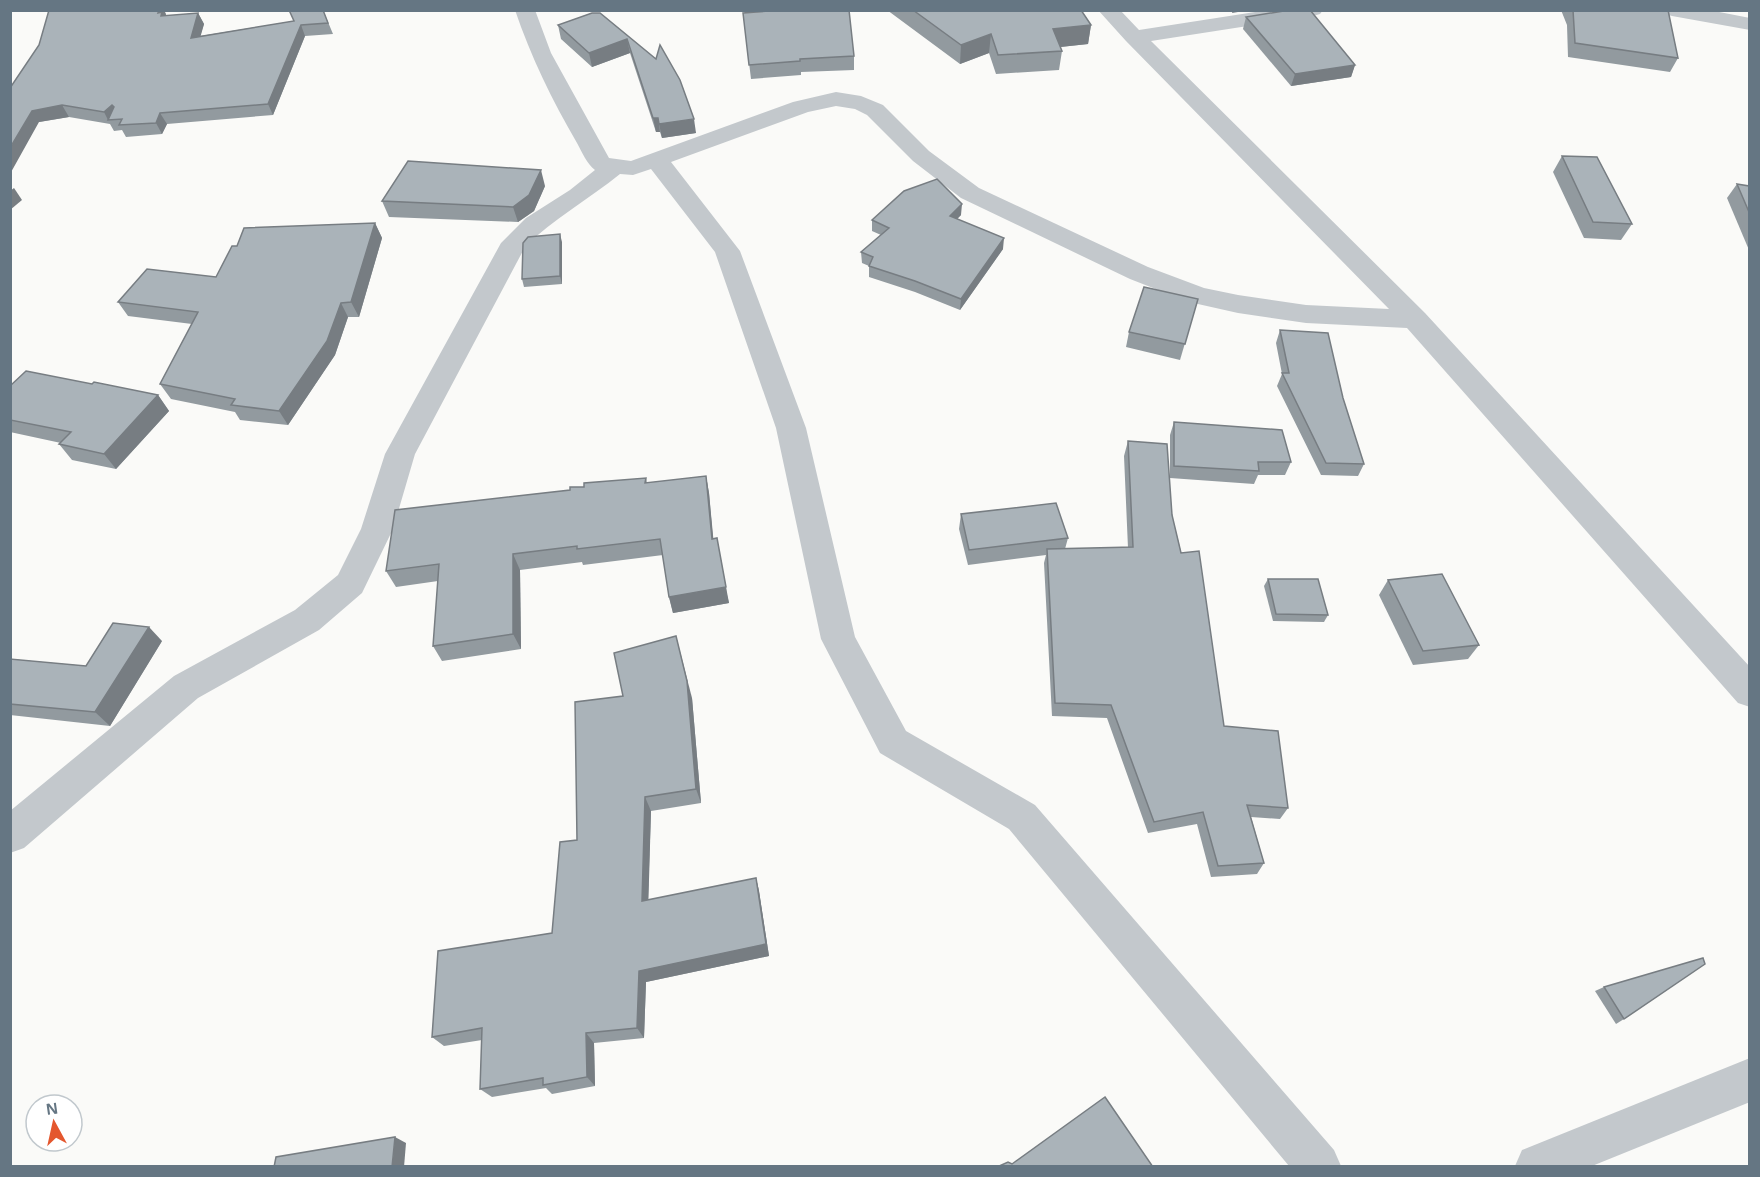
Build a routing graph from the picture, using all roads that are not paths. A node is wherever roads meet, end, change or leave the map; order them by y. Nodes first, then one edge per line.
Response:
1 (525, 10) edge
2 (1108, 10) edge
3 (1312, 10) edge
4 (1672, 10) edge
5 (1749, 24) edge
6 (1133, 37) junction
7 (657, 161) junction
8 (613, 167) junction
9 (1415, 319) junction
10 (1749, 692) edge
11 (10, 835) edge
12 (1749, 1080) edge
13 (1318, 1167) edge
14 (1538, 1167) edge

1 - 8 street
2 - 6 street
3 - 6 street
4 - 5 street
6 - 9 street
7 - 8 street
7 - 9 street
7 - 13 street
8 - 11 street
9 - 10 street
12 - 14 street

